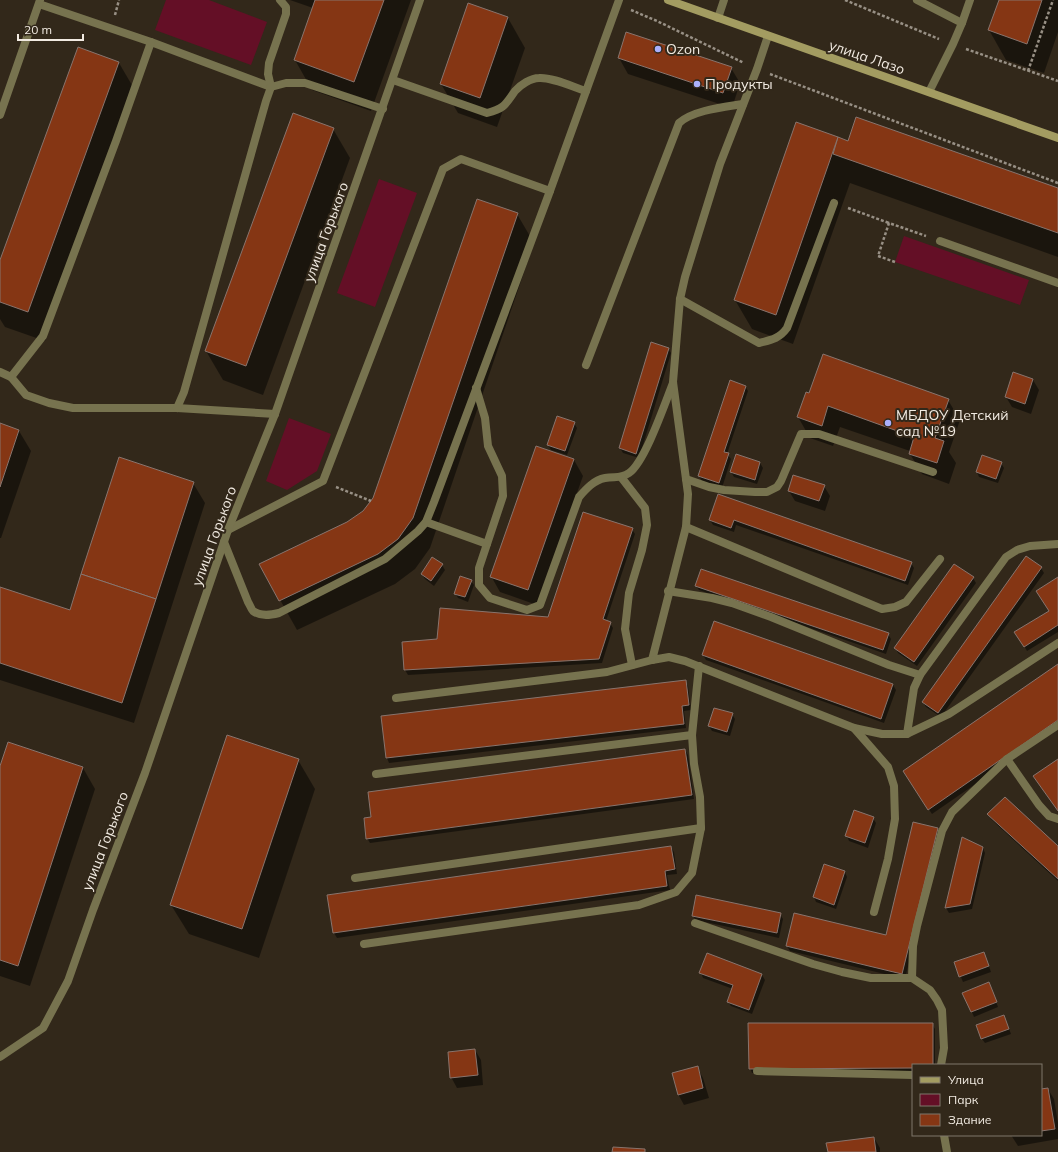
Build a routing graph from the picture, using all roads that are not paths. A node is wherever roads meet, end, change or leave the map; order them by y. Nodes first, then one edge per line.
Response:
1 (280, 0) edge
2 (420, 0) edge
3 (619, 0) edge
4 (668, 0) edge
5 (724, 0) edge
6 (917, 0) edge
7 (970, 0) edge
8 (40, 2) edge
9 (718, 18) junction
10 (962, 23) junction
11 (768, 36) junction
12 (151, 42) junction
13 (393, 80) junction
14 (271, 87) junction
15 (586, 91) junction
16 (929, 92) junction
17 (743, 104) junction
18 (383, 109) junction
19 (0, 115) edge
20 (1058, 136) edge
21 (550, 190) junction
22 (834, 203) road end
23 (940, 241) road end
24 (1058, 283) edge
25 (680, 300) junction
26 (586, 365) dead end
27 (0, 372) edge
28 (11, 377) junction
29 (673, 382) junction
30 (476, 388) junction
31 (177, 408) junction
32 (275, 414) junction
33 (933, 472) dead end
34 (621, 477) junction
35 (686, 479) junction
36 (426, 522) junction
37 (686, 527) junction
38 (228, 530) junction
39 (224, 542) junction
40 (487, 544) junction
41 (1058, 544) edge
42 (940, 559) dead end
43 (668, 591) junction
44 (1058, 643) edge
45 (652, 660) junction
46 (632, 665) junction
47 (699, 666) junction
48 (920, 675) junction
49 (396, 698) dead end
50 (1058, 725) edge
51 (854, 728) junction
52 (907, 734) junction
53 (692, 735) junction
54 (1007, 759) junction
55 (376, 774) dead end
56 (1058, 819) edge
57 (701, 828) junction
58 (355, 878) dead end
59 (874, 912) dead end
60 (695, 923) dead end
61 (364, 944) dead end
62 (912, 978) junction
63 (0, 1057) edge
64 (941, 1064) edge
65 (757, 1071) dead end
66 (912, 1075) edge
67 (944, 1136) edge
68 (947, 1152) edge

1 - 14 street
2 - 13 street, улица Горького
3 - 15 street
4 - 9 main road, улица Лазо
5 - 9 street
6 - 10 street
7 - 10 street
8 - 12 street
8 - 19 street
9 - 11 main road, улица Лазо
10 - 16 street
11 - 16 main road, улица Лазо
11 - 17 street
12 - 14 street
12 - 28 street
13 - 15 street
13 - 18 street, улица Горького
14 - 18 street
14 - 31 street
15 - 21 street
16 - 20 main road, улица Лазо
17 - 25 street
17 - 26 street
18 - 32 street, улица Горького
21 - 30 street
21 - 38 street
22 - 25 street
23 - 24 street
25 - 29 street
27 - 28 street
28 - 31 street
29 - 34 street
29 - 35 street
30 - 36 street
30 - 40 street
31 - 32 street
32 - 38 street, улица Горького
33 - 35 street
34 - 40 street
34 - 46 street
35 - 37 street
36 - 39 street
36 - 40 street
37 - 42 street
37 - 43 street
38 - 39 street, улица Горького
39 - 63 street, улица Горького
41 - 48 street
43 - 45 street
43 - 48 street
44 - 52 street
45 - 46 street
45 - 47 street
46 - 49 street
47 - 51 street
47 - 53 street
48 - 52 street
50 - 54 street
51 - 52 street
51 - 59 street
53 - 55 street
53 - 57 street
54 - 56 street
54 - 62 street
57 - 58 street
57 - 61 street
60 - 62 street
62 - 64 street
65 - 66 street
67 - 68 street

